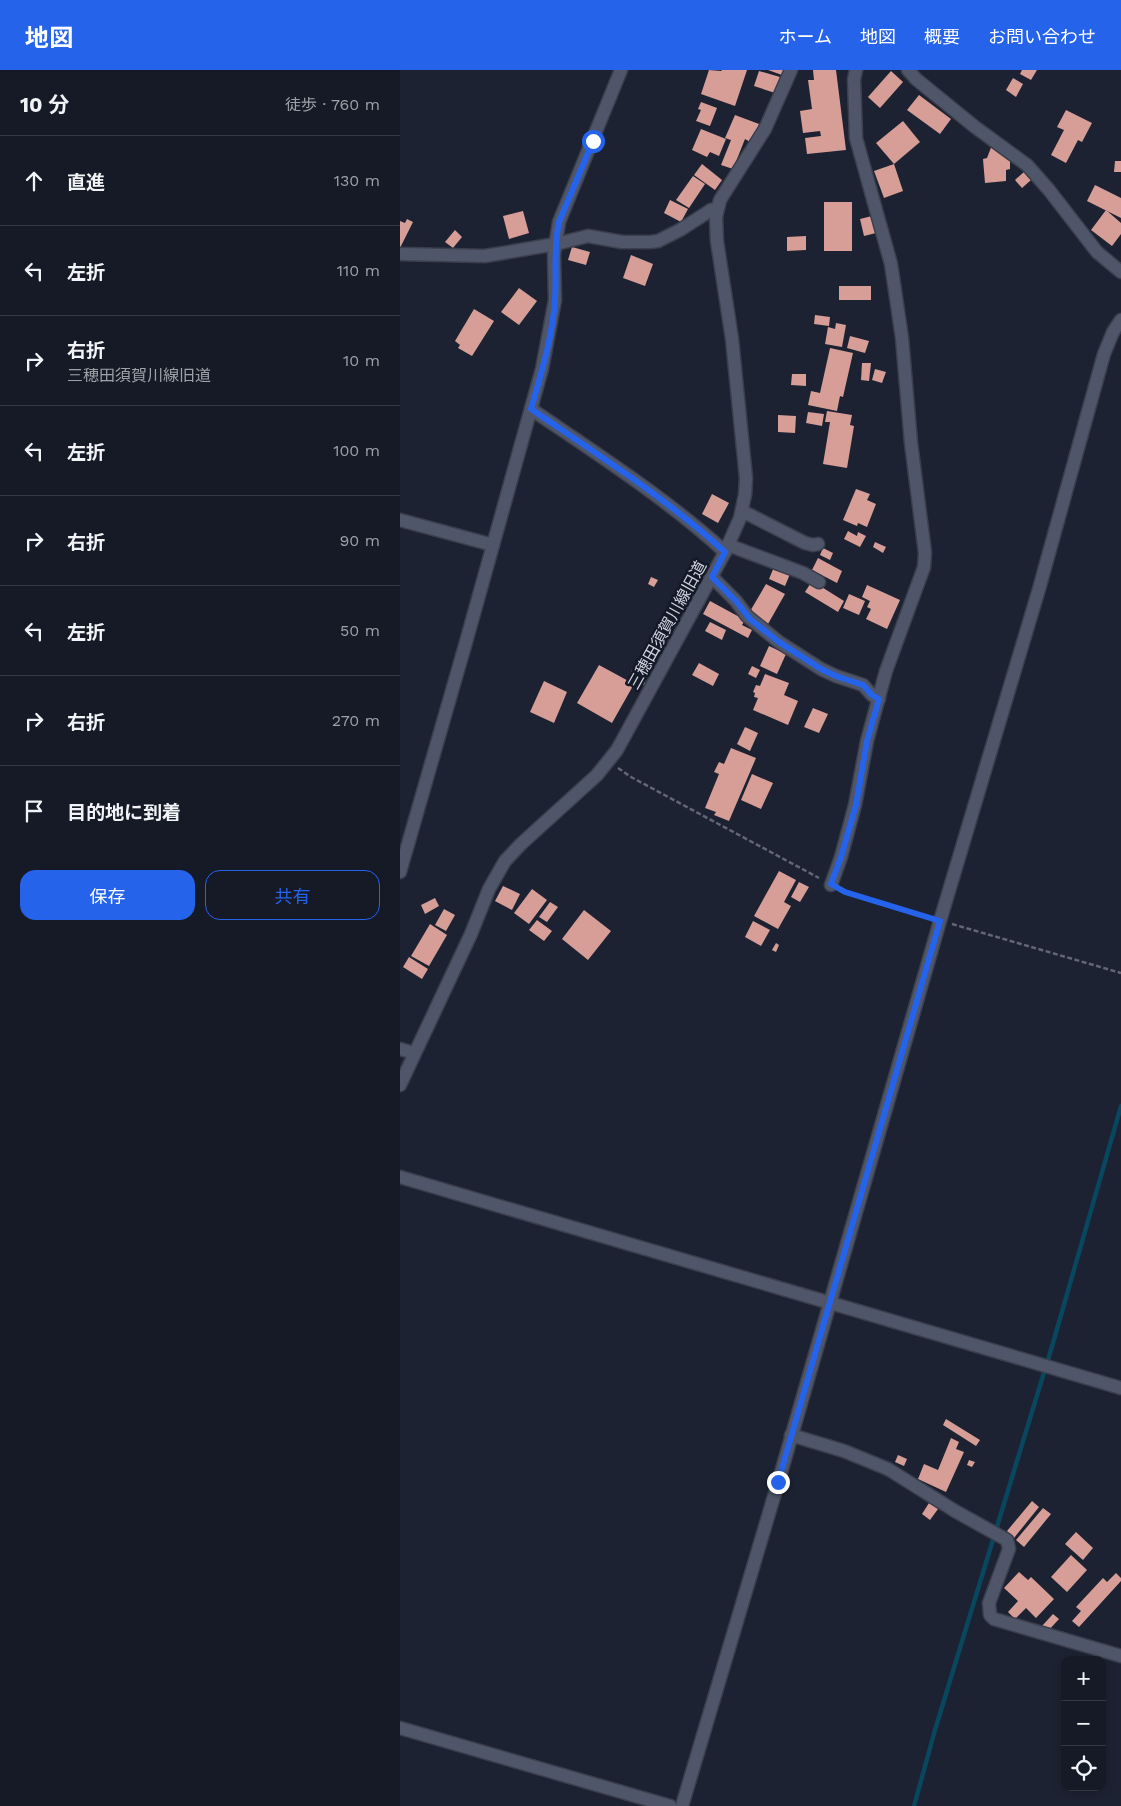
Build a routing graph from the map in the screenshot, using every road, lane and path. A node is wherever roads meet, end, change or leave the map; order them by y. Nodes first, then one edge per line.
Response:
1 (621, 70) edge
2 (792, 70) edge
3 (856, 70) edge
4 (908, 70) edge
5 (717, 209) junction
6 (556, 244) junction
7 (400, 254) edge
8 (1121, 272) edge
9 (1121, 320) edge
10 (531, 409) junction
11 (742, 511) junction
12 (400, 520) edge
13 (818, 544) dead end
14 (493, 545) junction
15 (727, 549) junction
16 (712, 577) junction
17 (819, 582) dead end
18 (879, 699) junction
19 (609, 761) junction
20 (400, 872) edge
21 (831, 884) junction
22 (940, 921) junction
23 (1121, 973) edge
24 (400, 1048) edge
25 (414, 1053) junction
26 (400, 1084) edge
27 (400, 1176) edge
28 (829, 1303) junction
29 (1121, 1388) edge
30 (790, 1435) junction
31 (1121, 1656) edge
32 (400, 1728) edge
33 (670, 1806) edge
34 (682, 1806) edge

1 - 6 street
2 - 5 street, 三穂田須賀川線旧道
3 - 18 street
4 - 8 street
5 - 6 street
5 - 11 street, 三穂田須賀川線旧道
6 - 7 street
6 - 10 street
9 - 22 street
10 - 14 street
10 - 15 street
11 - 13 street
11 - 15 street, 三穂田須賀川線旧道
12 - 14 street
14 - 20 street
15 - 16 street, 三穂田須賀川線旧道
15 - 17 street
16 - 18 street
16 - 19 street, 三穂田須賀川線旧道
18 - 21 street
19 - 21 path
19 - 25 street, 三穂田須賀川線旧道
21 - 22 path
22 - 23 path
22 - 28 street
24 - 25 street
25 - 26 street, 三穂田須賀川線旧道
27 - 28 street
28 - 29 street
28 - 30 street
30 - 31 street
30 - 34 street
32 - 33 street

